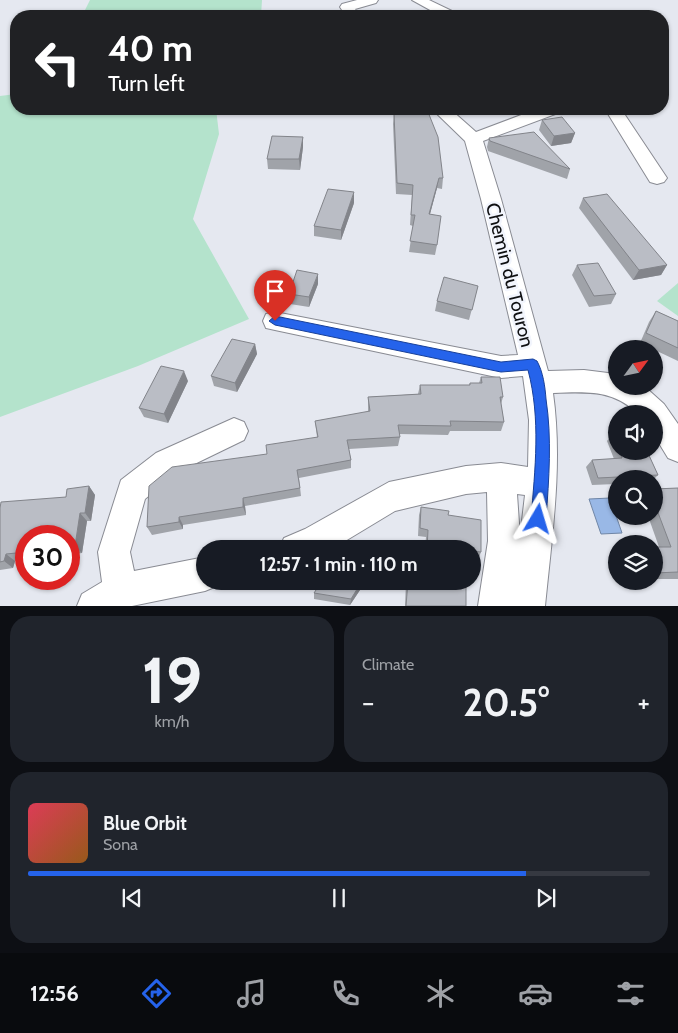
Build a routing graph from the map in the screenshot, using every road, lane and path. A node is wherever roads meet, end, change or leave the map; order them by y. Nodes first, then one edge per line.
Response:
1 (371, 0) edge
2 (419, 0) edge
3 (349, 10) edge
4 (439, 10) edge
5 (447, 115) edge
6 (536, 115) edge
7 (617, 115) edge
8 (473, 139) junction
9 (657, 178) dead end
10 (275, 321) dead end
11 (535, 373) junction
12 (608, 385) edge
13 (635, 395) edge
14 (234, 432) dead end
15 (678, 449) edge
16 (501, 477) junction
17 (542, 484) junction
18 (316, 540) edge
19 (196, 576) edge
20 (107, 598) edge
21 (495, 606) edge
22 (528, 606) edge

1 - 3 street
2 - 4 street
5 - 8 street
6 - 8 street
7 - 9 street
8 - 11 street, Chemin du Touron
10 - 11 street
11 - 12 street
11 - 17 street, Chemin du Touron
13 - 15 street
14 - 20 street
16 - 17 street
16 - 18 street
16 - 21 street
17 - 22 street, Chemin du Touron
19 - 20 street

